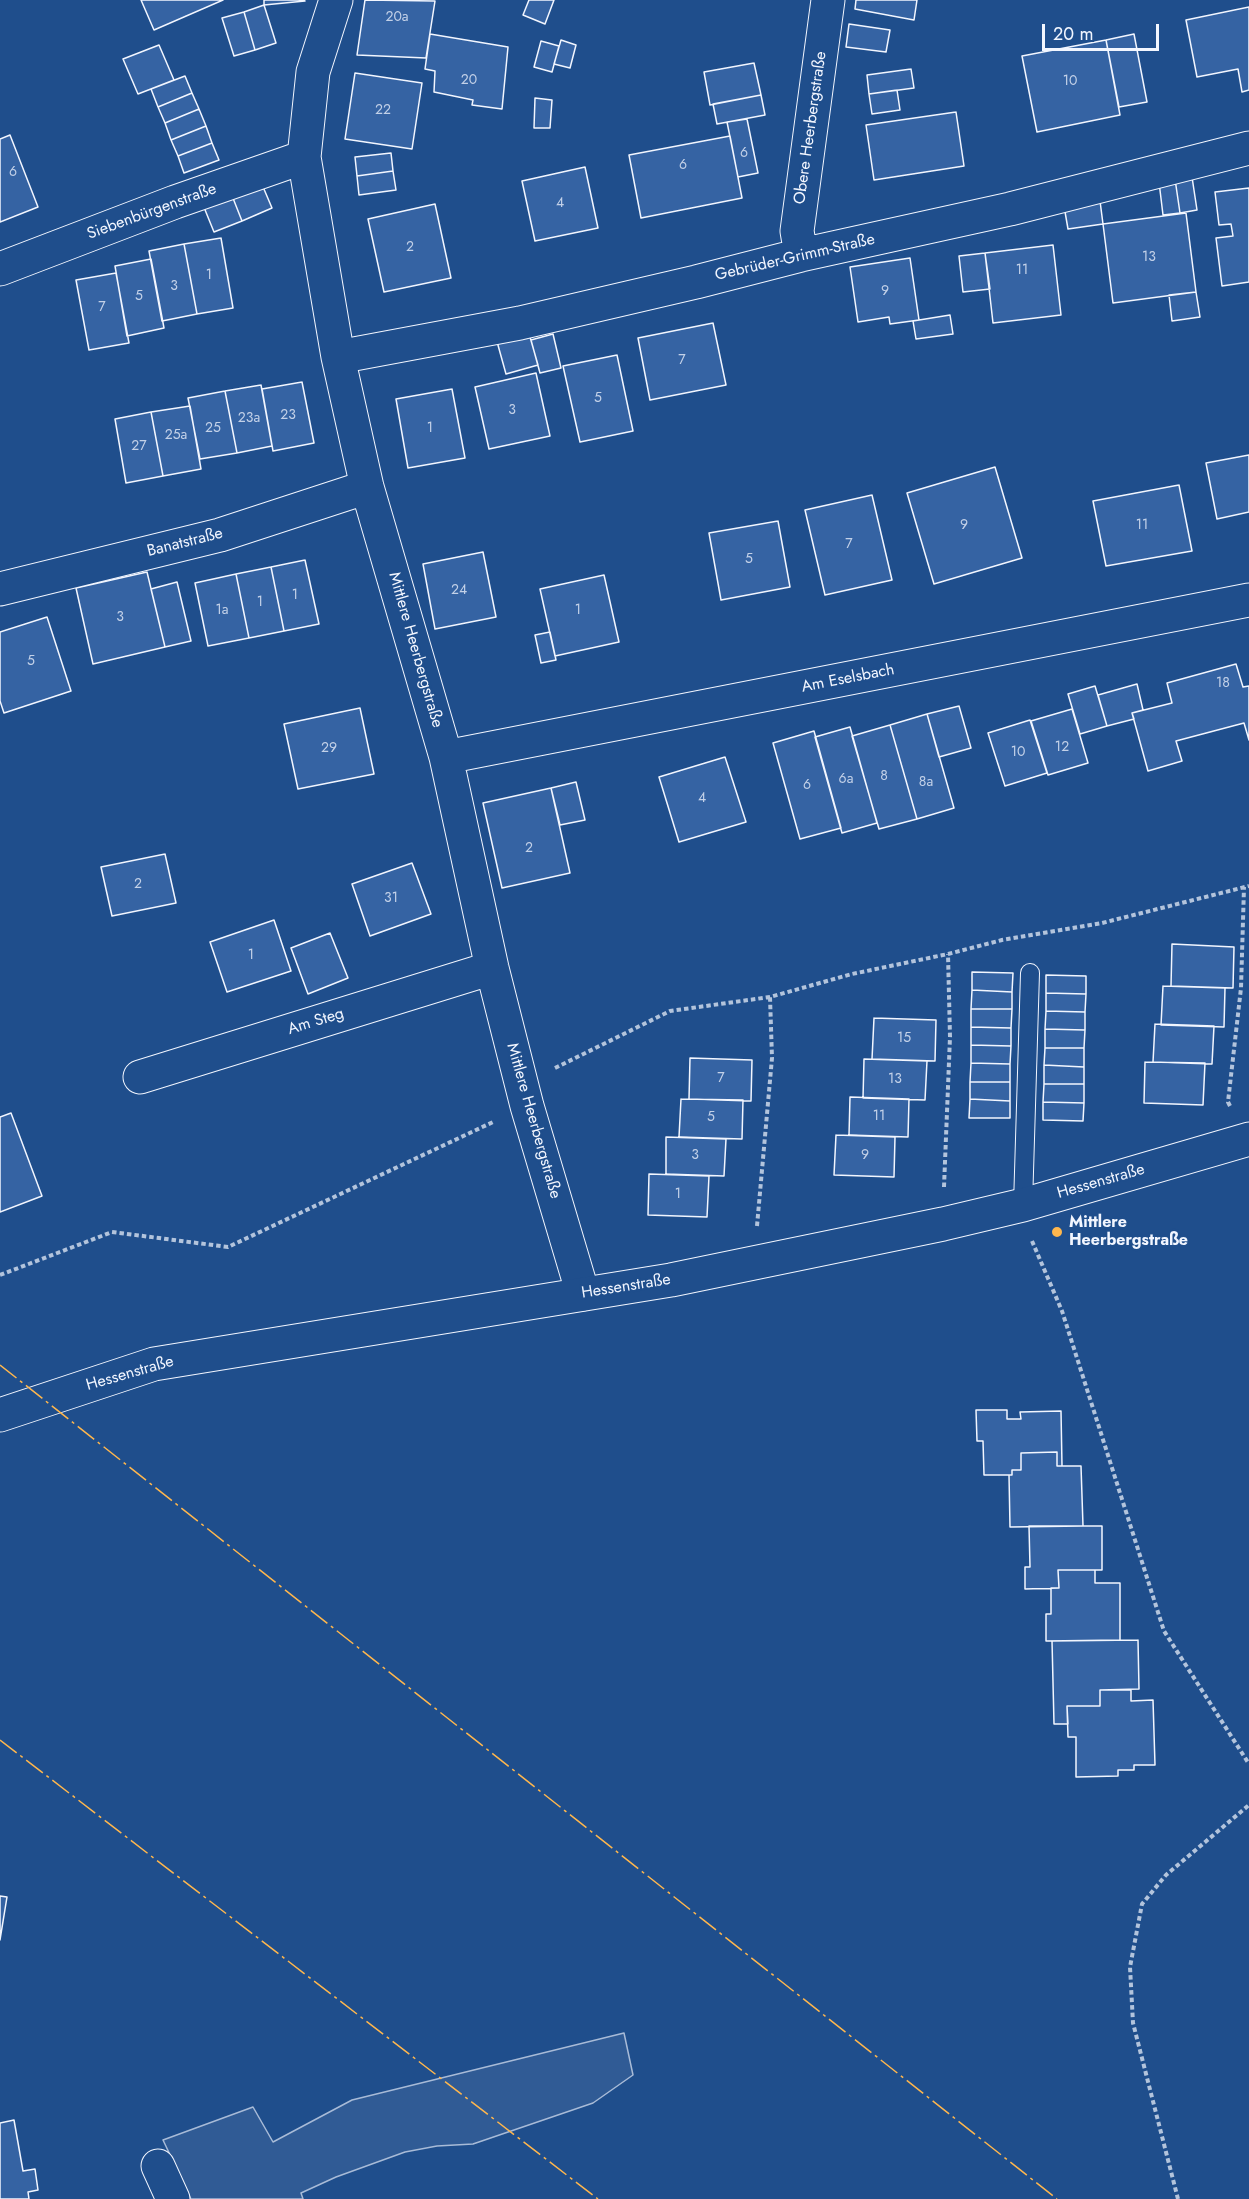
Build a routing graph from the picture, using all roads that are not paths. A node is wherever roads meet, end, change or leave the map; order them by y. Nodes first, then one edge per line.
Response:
1 (336, 0) edge
2 (828, 0) edge
3 (1249, 148) edge
4 (304, 157) junction
5 (801, 255) junction
6 (0, 269) edge
7 (338, 357) junction
8 (367, 487) junction
9 (0, 589) edge
10 (1249, 600) edge
11 (446, 758) junction
12 (492, 968) junction
13 (1030, 973) dead end
14 (140, 1077) dead end
15 (1247, 1139) edge
16 (1021, 1206) junction
17 (583, 1294) junction
18 (0, 1415) edge
19 (158, 2166) dead end
20 (173, 2199) edge

1 - 4 street, Mittlere Heerbergstraße
2 - 5 street, Obere Heerbergstraße
3 - 5 street, Gebrüder-Grimm-Straße
4 - 6 street, Siebenbürgenstraße
4 - 7 street, Mittlere Heerbergstraße
5 - 7 street, Gebrüder-Grimm-Straße
7 - 8 street, Mittlere Heerbergstraße
8 - 9 street, Banatstraße
8 - 11 street, Mittlere Heerbergstraße
10 - 11 street, Am Eselsbach
11 - 12 street, Mittlere Heerbergstraße
12 - 14 street, Am Steg
12 - 17 street, Mittlere Heerbergstraße
13 - 16 lane
15 - 16 street, Hessenstraße
16 - 17 street, Hessenstraße
17 - 18 street, Hessenstraße
19 - 20 street

